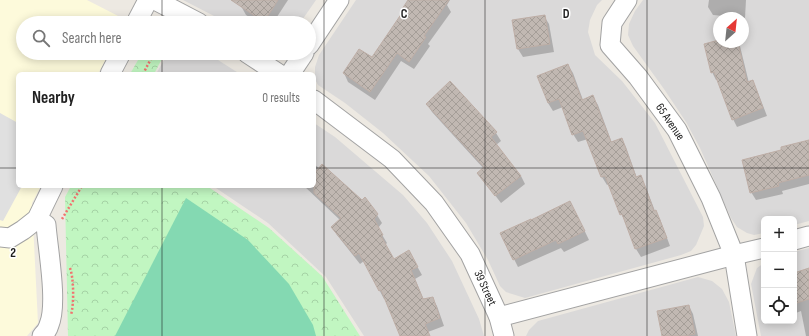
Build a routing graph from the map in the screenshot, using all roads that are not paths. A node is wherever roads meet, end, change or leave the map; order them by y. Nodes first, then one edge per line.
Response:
1 (148, 0) edge
2 (155, 0) edge
3 (339, 0) edge
4 (627, 0) edge
5 (140, 16) edge
6 (185, 16) edge
7 (316, 34) edge
8 (117, 60) edge
9 (258, 60) edge
10 (299, 60) edge
11 (111, 72) edge
12 (276, 72) edge
13 (291, 72) edge
14 (316, 102) edge
15 (52, 188) edge
16 (37, 219) junction
17 (809, 236) edge
18 (0, 237) edge
19 (797, 239) edge
20 (761, 249) edge
21 (734, 255) junction
22 (499, 317) junction
23 (42, 336) edge
24 (504, 336) edge
25 (747, 336) edge

1 - 5 street
2 - 6 street
3 - 7 street
4 - 21 street, 65 Avenue
8 - 11 street
9 - 12 street
10 - 13 street
14 - 22 street, 39 Street
15 - 16 street
16 - 18 street
16 - 23 street
17 - 19 street
20 - 21 street, 39 Street
21 - 22 street, 39 Street
21 - 25 street, 65 Avenue
22 - 24 street

